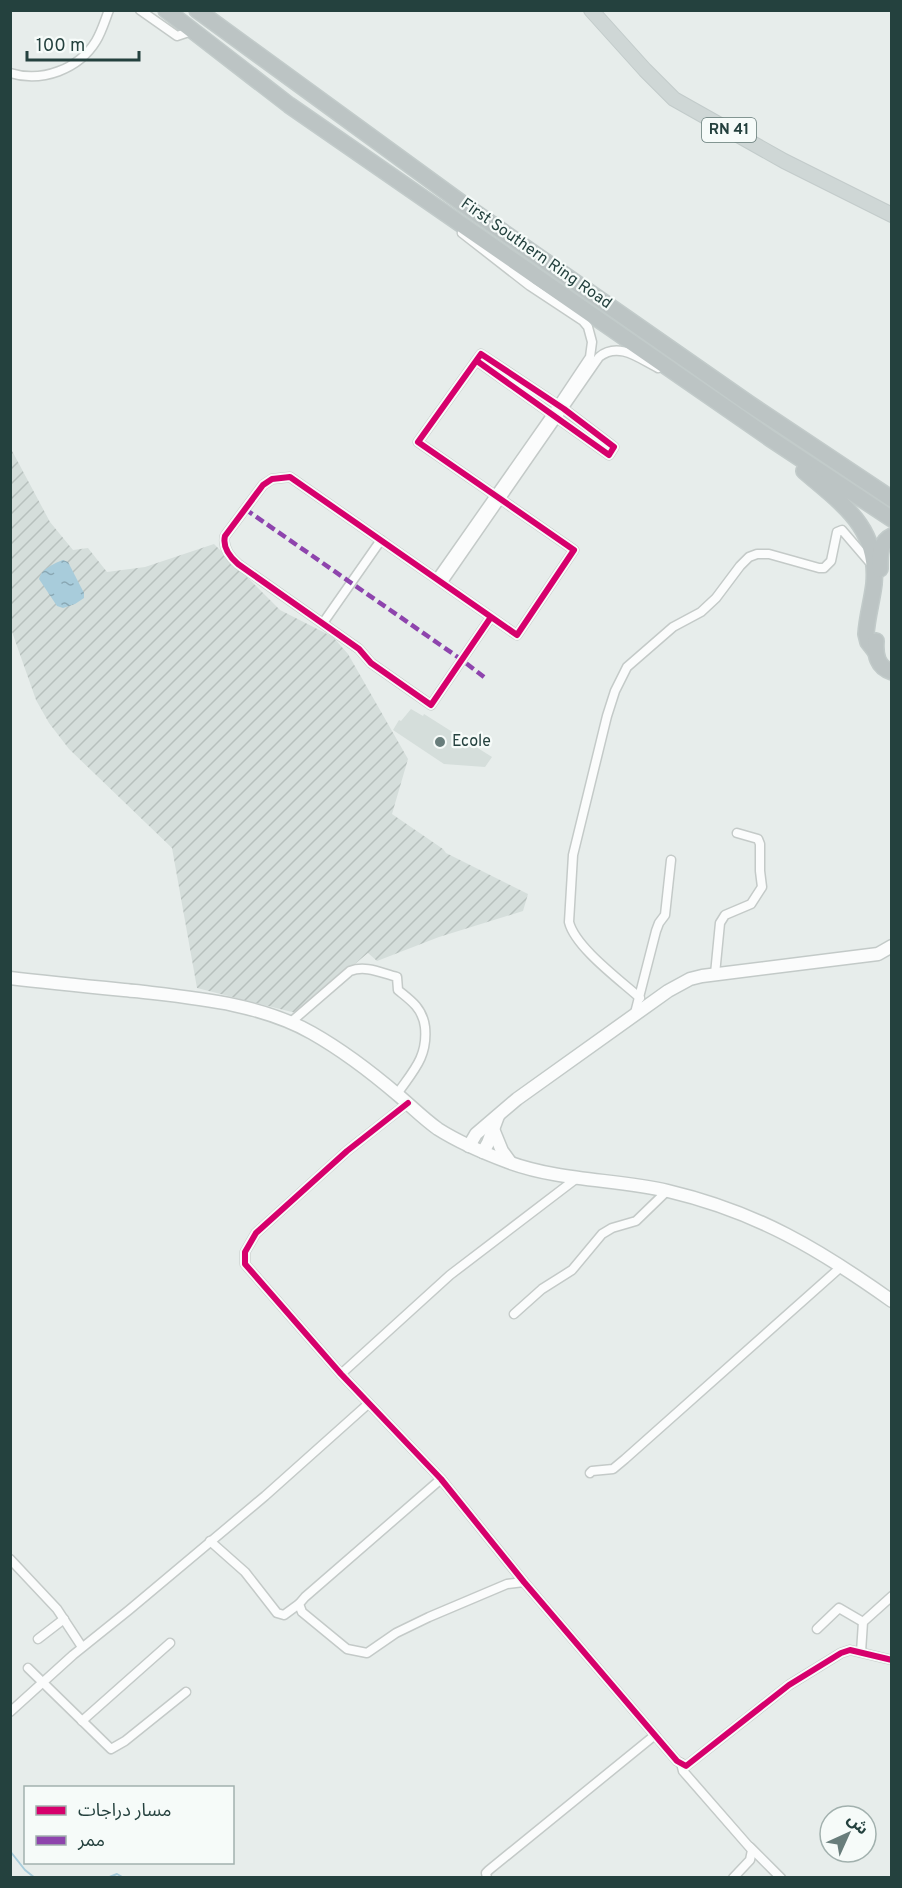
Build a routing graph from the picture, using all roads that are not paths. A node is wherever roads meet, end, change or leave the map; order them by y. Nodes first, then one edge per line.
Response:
1 (109, 10) edge
2 (140, 10) edge
3 (166, 10) edge
4 (197, 10) edge
5 (591, 10) edge
6 (601, 10) edge
7 (605, 26) junction
8 (192, 31) junction
9 (10, 73) edge
10 (434, 205) junction
11 (891, 215) edge
12 (479, 357) junction
13 (677, 373) junction
14 (561, 407) junction
15 (555, 416) junction
16 (771, 438) junction
17 (497, 497) junction
18 (891, 499) edge
19 (891, 519) edge
20 (891, 536) edge
21 (381, 540) junction
22 (874, 567) junction
23 (440, 580) junction
24 (491, 617) junction
25 (323, 623) junction
26 (875, 651) junction
27 (891, 672) edge
28 (736, 833) dead end
29 (671, 860) dead end
30 (891, 946) edge
31 (715, 974) junction
32 (10, 978) edge
33 (640, 998) junction
34 (635, 1013) junction
35 (291, 1022) junction
36 (397, 1094) junction
37 (408, 1103) junction
38 (489, 1128) junction
39 (454, 1138) junction
40 (469, 1146) junction
41 (483, 1152) junction
42 (511, 1163) junction
43 (578, 1178) junction
44 (667, 1191) junction
45 (842, 1266) junction
46 (891, 1300) edge
47 (514, 1314) dead end
48 (341, 1374) junction
49 (368, 1404) junction
50 (590, 1473) dead end
51 (441, 1479) junction
52 (210, 1541) junction
53 (11, 1559) edge
54 (524, 1582) junction
55 (891, 1596) edge
56 (299, 1604) junction
57 (64, 1619) junction
58 (863, 1622) junction
59 (817, 1629) dead end
60 (38, 1639) dead end
61 (170, 1643) dead end
62 (82, 1647) junction
63 (861, 1652) junction
64 (891, 1660) edge
65 (28, 1668) dead end
66 (44, 1682) junction
67 (186, 1692) dead end
68 (10, 1712) edge
69 (82, 1721) junction
70 (655, 1735) junction
71 (681, 1763) junction
72 (750, 1846) junction
73 (488, 1878) edge
74 (733, 1878) edge
75 (781, 1878) edge

1 - 9 street
2 - 8 street
3 - 8 highway, First Southern Ring Road
4 - 18 highway, First Southern Ring Road
5 - 7 main road, RN 41
6 - 7 main road
7 - 11 main road, RN 41
8 - 10 highway, First Southern Ring Road
10 - 13 highway, First Southern Ring Road
10 - 14 street
12 - 14 street
12 - 15 street
12 - 17 street
13 - 14 street
13 - 16 highway, First Southern Ring Road
14 - 15 street
14 - 15 street
15 - 17 street
16 - 19 highway, First Southern Ring Road
16 - 22 highway
17 - 23 street
17 - 24 street
20 - 26 highway
21 - 23 street
21 - 25 street
21 - 25 street
22 - 26 highway
22 - 33 street
23 - 24 street
24 - 25 street
26 - 27 highway
28 - 31 street
29 - 33 street
30 - 31 main road
31 - 34 main road
32 - 35 main road
33 - 34 street
34 - 38 main road
35 - 36 main road
35 - 36 street
36 - 37 main road
37 - 39 main road
37 - 48 street
38 - 39 main road
38 - 40 main road
38 - 41 main road
38 - 42 main road
39 - 40 main road
40 - 41 main road
41 - 42 main road
42 - 43 main road
43 - 44 main road
43 - 48 street
44 - 45 main road
44 - 47 street
45 - 46 main road
45 - 50 street
48 - 49 street
49 - 51 street
49 - 52 street
51 - 54 street
51 - 56 street
52 - 56 street
52 - 62 street
53 - 57 street
54 - 56 street
54 - 70 street
55 - 58 street
57 - 60 street
57 - 62 street
58 - 59 street
58 - 63 street
61 - 69 street
62 - 66 street
63 - 64 street
63 - 71 street
65 - 66 street
66 - 68 street
66 - 69 street
67 - 69 street
70 - 71 street
70 - 73 street
71 - 72 street
72 - 74 street
72 - 75 street

